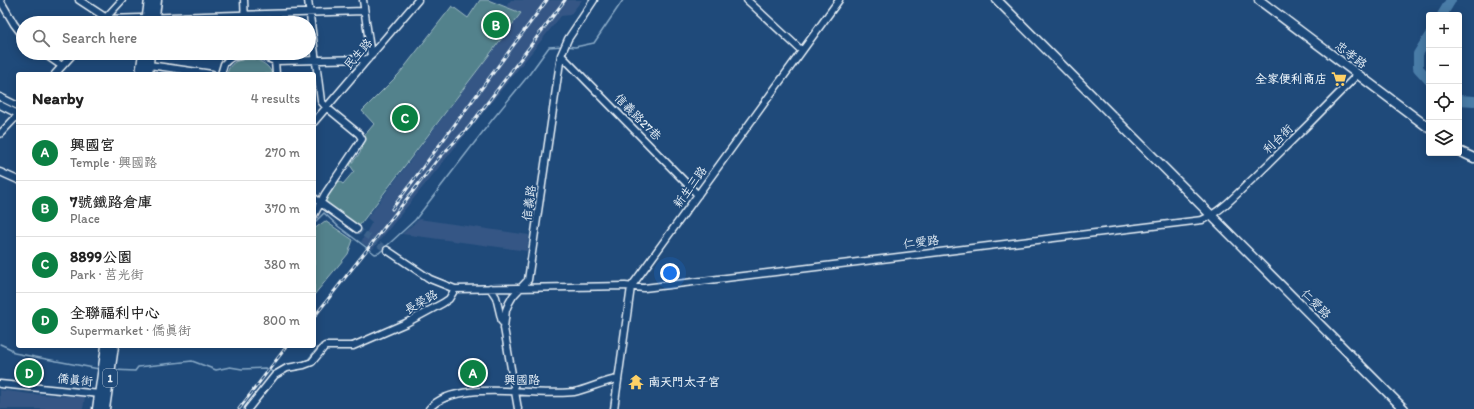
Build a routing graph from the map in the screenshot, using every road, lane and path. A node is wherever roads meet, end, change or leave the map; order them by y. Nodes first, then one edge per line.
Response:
1 (79, 0) edge
2 (122, 0) edge
3 (149, 0) edge
4 (156, 0) edge
5 (244, 0) edge
6 (308, 0) edge
7 (363, 0) edge
8 (418, 0) edge
9 (594, 0) edge
10 (747, 0) edge
11 (839, 0) edge
12 (997, 0) edge
13 (1259, 0) edge
14 (2, 1) edge
15 (364, 11) junction
16 (310, 12) junction
17 (244, 14) junction
18 (97, 16) edge
19 (108, 16) edge
20 (150, 16) edge
21 (151, 16) edge
22 (213, 16) edge
23 (310, 16) edge
24 (16, 24) edge
25 (802, 50) junction
26 (561, 55) junction
27 (370, 58) junction
28 (53, 60) edge
29 (68, 60) edge
30 (142, 60) edge
31 (149, 60) edge
32 (228, 60) edge
33 (315, 60) joint
34 (316, 60) edge
35 (275, 61) joint
36 (149, 64) junction
37 (62, 66) junction
38 (57, 72) edge
39 (140, 72) edge
40 (148, 72) edge
41 (199, 72) edge
42 (222, 72) edge
43 (276, 72) edge
44 (1357, 75) junction
45 (0, 97) edge
46 (0, 105) edge
47 (16, 105) edge
48 (326, 107) junction
49 (16, 113) edge
50 (16, 116) edge
51 (316, 120) edge
52 (1426, 126) edge
53 (0, 134) edge
54 (1462, 152) edge
55 (1474, 158) edge
56 (0, 172) edge
57 (16, 179) edge
58 (698, 195) junction
59 (316, 199) edge
60 (321, 203) junction
61 (316, 212) edge
62 (1212, 216) junction
63 (357, 229) tunnel mouth
64 (386, 250) tunnel mouth
65 (523, 287) junction
66 (632, 287) junction
67 (490, 288) junction
68 (455, 289) junction
69 (504, 328) junction
70 (106, 348) edge
71 (114, 348) edge
72 (618, 380) junction
73 (0, 384) edge
74 (515, 391) junction
75 (100, 394) junction
76 (97, 409) edge
77 (104, 409) edge
78 (248, 409) edge
79 (429, 409) edge
80 (518, 409) edge
81 (614, 409) edge
82 (1404, 409) edge

1 - 18 street
2 - 19 street
3 - 20 main road
4 - 21 main road
5 - 17 street
6 - 16 street
7 - 15 street
8 - 27 street, 民生路
9 - 26 street, 信義路
10 - 25 street
11 - 25 street, 新生三路
12 - 62 main road, 仁愛路
13 - 44 main road, 忠孝路
14 - 24 street
15 - 16 street
15 - 27 street
16 - 17 street
16 - 23 street
17 - 22 street
25 - 58 street, 新生三路
26 - 58 street, 信義路27巷
26 - 65 street, 信義路
27 - 34 street
27 - 48 street, 民生路
28 - 37 street
29 - 37 street
30 - 39 main road
31 - 36 main road
32 - 42 street
33 - 35 street
33 - 48 street
35 - 43 street
36 - 40 main road
36 - 41 street
37 - 38 street
44 - 52 main road, 忠孝路
44 - 62 street, 利台街
45 - 47 street
46 - 49 street
48 - 51 street, 民生路
48 - 60 street
50 - 53 street
54 - 55 main road
56 - 57 street
58 - 66 street, 新生三路
59 - 60 street
60 - 61 street
60 - 63 street
62 - 66 street, 仁愛路
62 - 82 main road, 仁愛路
64 - 68 street
65 - 66 street, 長榮路
65 - 67 street, 長榮路
65 - 69 street, 信義路
66 - 72 street, 新生三路
67 - 68 street, 長榮路
67 - 69 street
68 - 78 street, 長榮路
69 - 74 street, 信義路
70 - 75 main road, 1
71 - 77 main road, 1
72 - 74 street, 興國路
72 - 81 street, 新生三路
73 - 75 street, 僑真街
74 - 79 street, 興國路
74 - 80 street, 信義路
75 - 76 main road, 1

